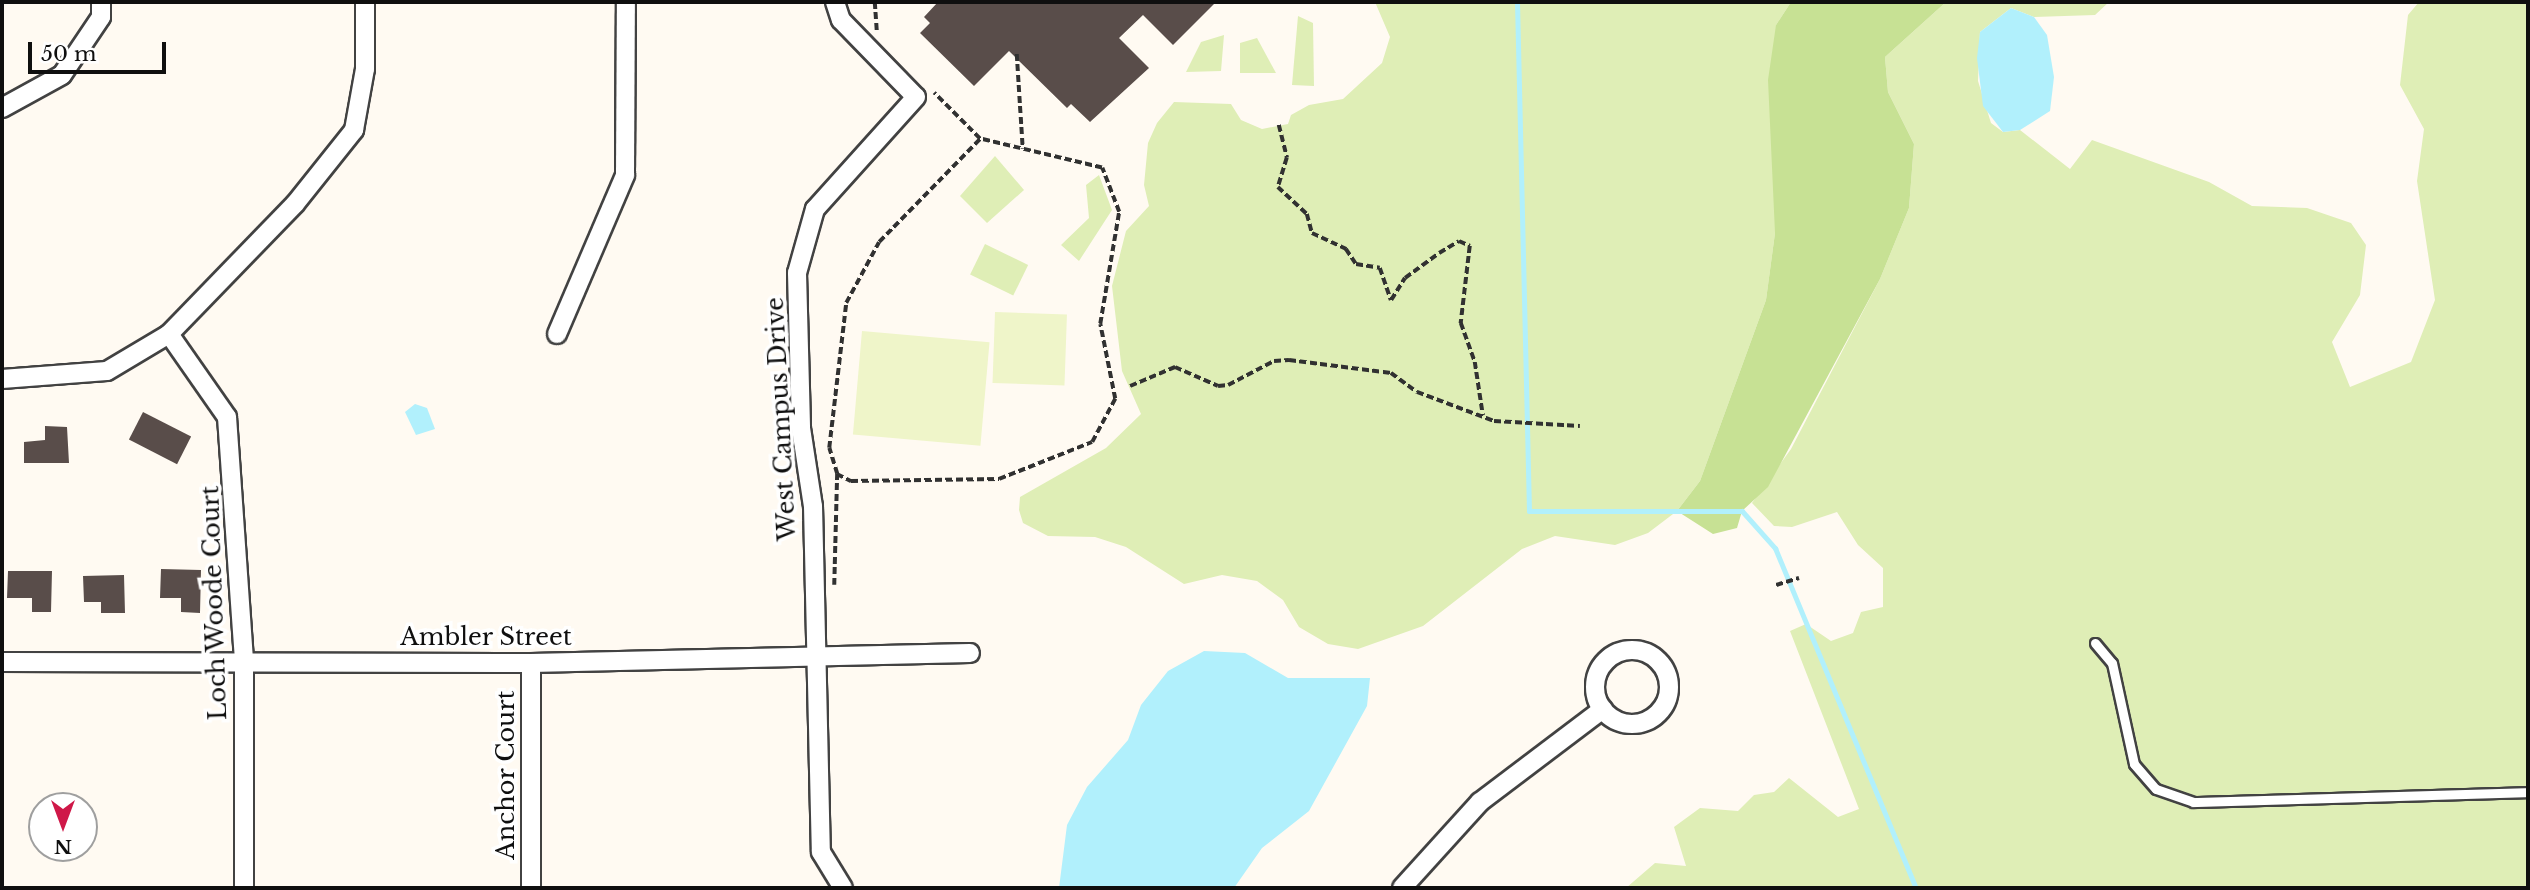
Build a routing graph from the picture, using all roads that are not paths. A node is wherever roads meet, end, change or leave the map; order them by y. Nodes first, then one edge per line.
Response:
1 (101, 2) edge
2 (365, 2) edge
3 (626, 2) edge
4 (835, 2) edge
5 (2, 108) edge
6 (169, 334) junction
7 (557, 334) dead end
8 (2, 379) edge
9 (2095, 643) dead end
10 (970, 653) dead end
11 (817, 656) junction
12 (2, 662) edge
13 (244, 662) junction
14 (531, 663) junction
15 (1603, 709) junction
16 (2528, 792) edge
17 (244, 888) edge
18 (531, 888) edge
19 (843, 888) edge
20 (1402, 888) edge

1 - 5 street
2 - 6 street
3 - 7 street
4 - 11 street, West Campus Drive
6 - 8 street
6 - 13 street, Loch Woode Court
9 - 16 lane
10 - 11 street, Ambler Street
11 - 14 street, Ambler Street
11 - 19 street
12 - 13 street, Ambler Street
13 - 14 street, Ambler Street
13 - 17 street, Loch Woode Court
14 - 18 street, Anchor Court
15 - 15 street
15 - 20 street

